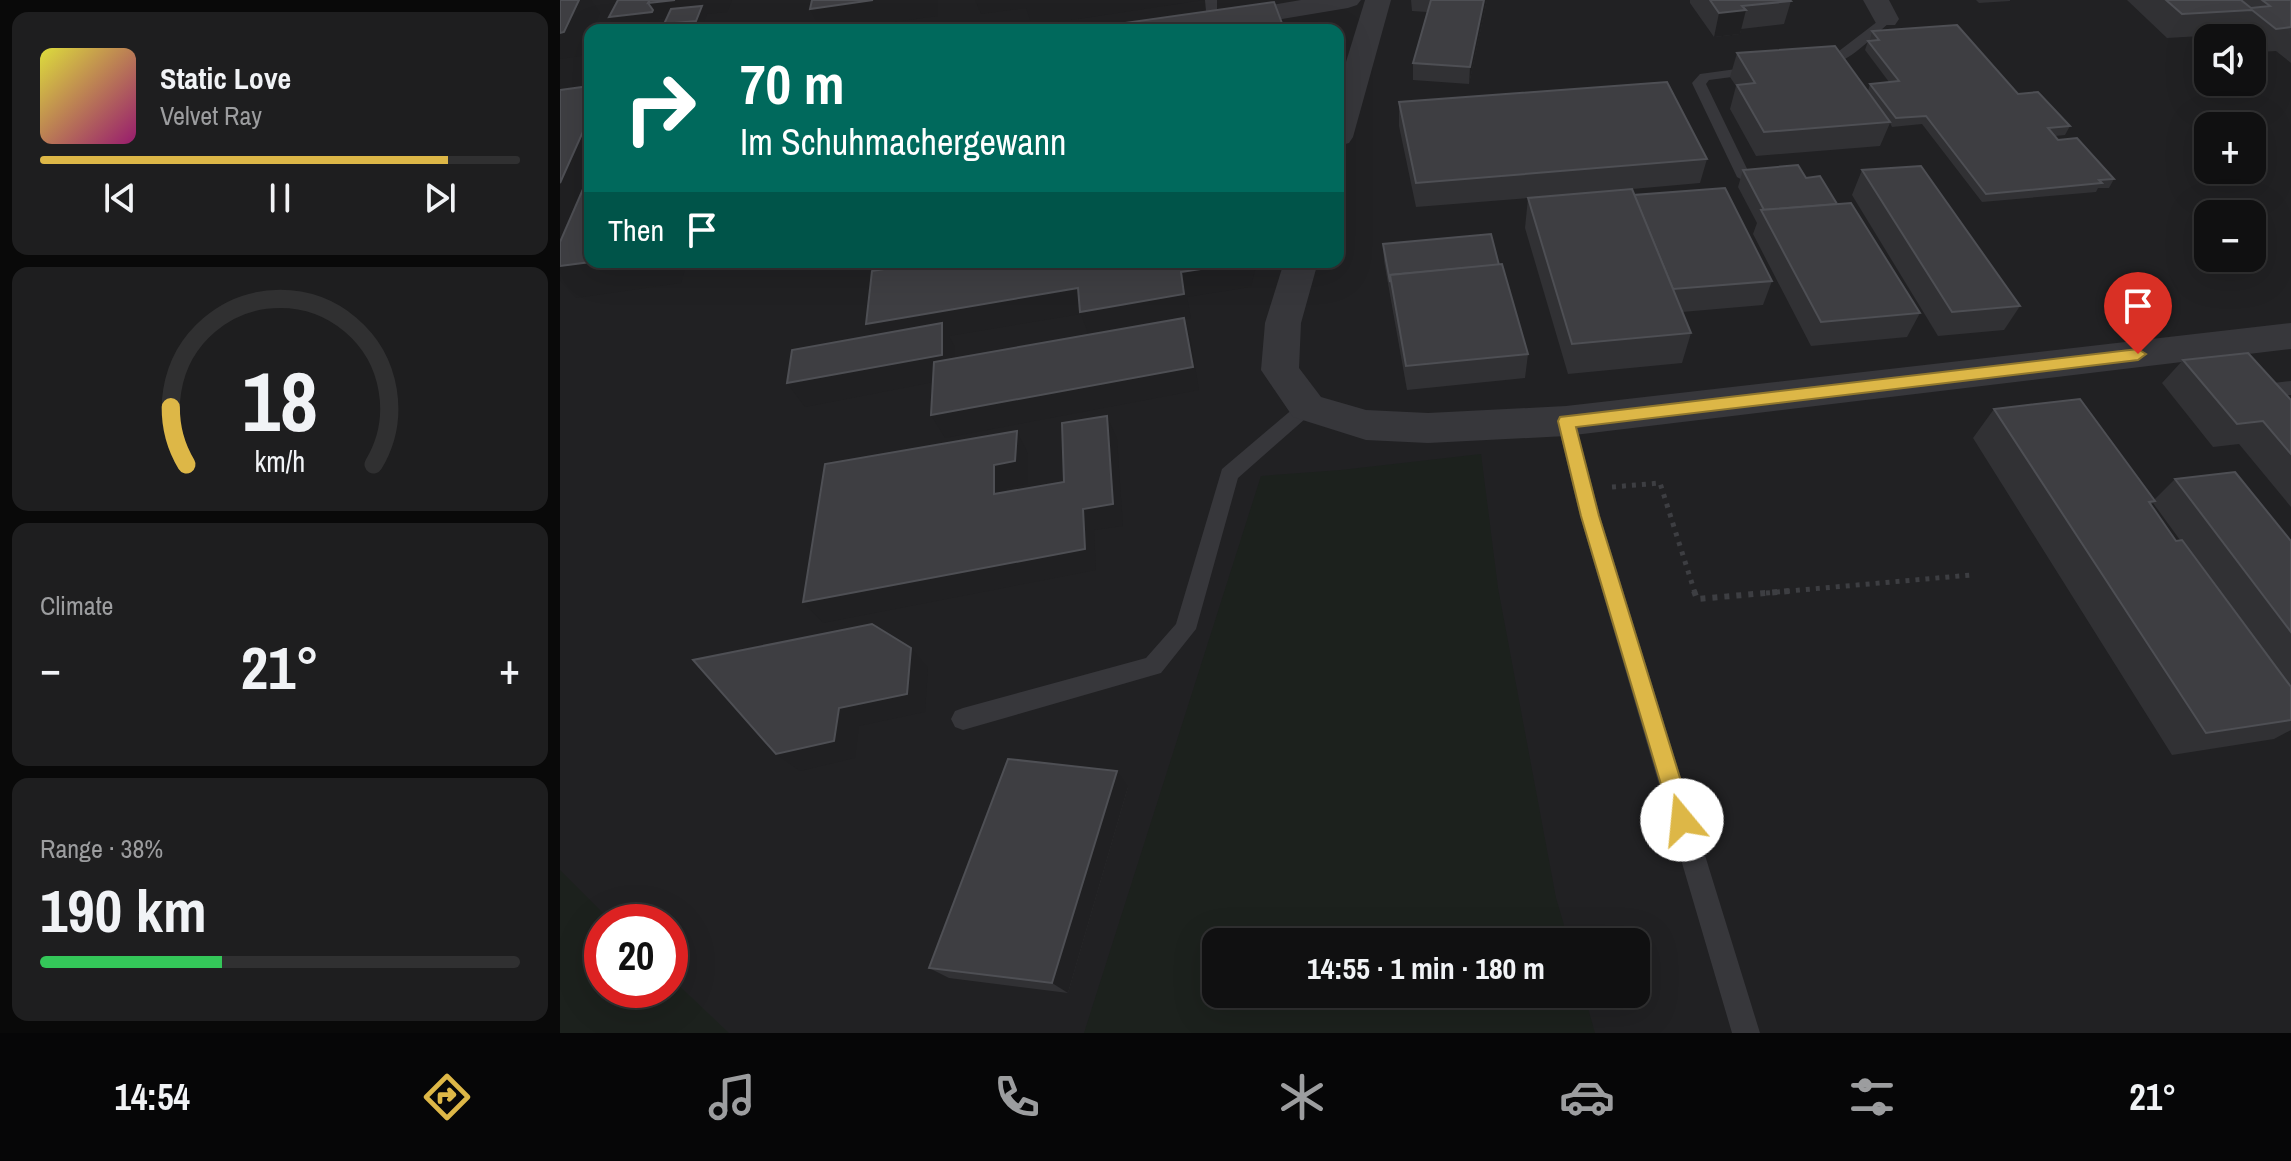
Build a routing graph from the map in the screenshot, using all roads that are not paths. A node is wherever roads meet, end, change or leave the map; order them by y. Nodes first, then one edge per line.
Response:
1 (1348, 0) edge
2 (1378, 0) edge
3 (1881, 9) edge
4 (1212, 12) edge
5 (1183, 24) edge
6 (1797, 66) edge
7 (1768, 69) edge
8 (1344, 116) edge
9 (1744, 177) edge
10 (1299, 268) edge
11 (2291, 336) edge
12 (2291, 388) edge
13 (1307, 407) junction
14 (1566, 421) junction
15 (2291, 422) edge
16 (963, 719) dead end
17 (1746, 1033) edge

1 - 4 street
2 - 8 street
3 - 6 lane
4 - 5 street
7 - 9 lane
10 - 13 street
11 - 14 street
12 - 15 lane
13 - 14 street
13 - 16 lane
14 - 17 lane

